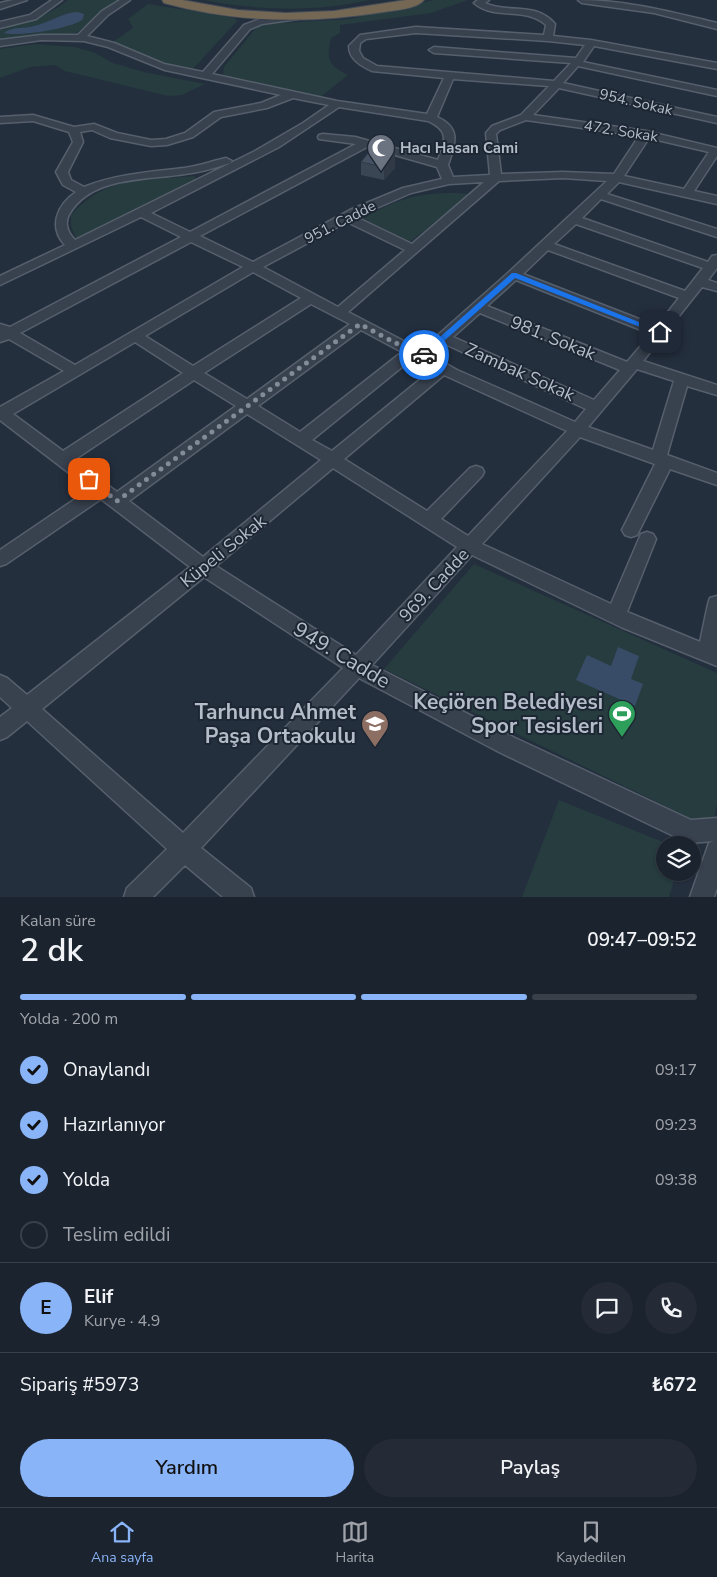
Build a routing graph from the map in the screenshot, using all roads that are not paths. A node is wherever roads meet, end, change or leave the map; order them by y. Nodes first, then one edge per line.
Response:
1 (23, 0) edge
2 (58, 0) edge
3 (126, 0) edge
4 (168, 0) edge
5 (378, 0) edge
6 (418, 0) edge
7 (485, 0) edge
8 (582, 0) edge
9 (201, 4) edge
10 (0, 6) edge
11 (227, 13) junction
12 (294, 17) junction
13 (0, 25) edge
14 (717, 26) edge
15 (548, 38) junction
16 (79, 39) junction
17 (1, 43) edge
18 (591, 43) junction
19 (434, 50) dead end
20 (577, 62) junction
21 (717, 66) edge
22 (201, 75) junction
23 (450, 76) junction
24 (556, 84) junction
25 (717, 93) edge
26 (290, 94) junction
27 (336, 104) junction
28 (525, 117) junction
29 (431, 118) junction
30 (0, 120) edge
31 (717, 120) edge
32 (74, 130) junction
33 (646, 134) junction
34 (322, 137) dead end
35 (366, 143) junction
36 (259, 145) dead end
37 (716, 151) edge
38 (442, 165) junction
39 (496, 178) junction
40 (617, 178) junction
41 (449, 182) junction
42 (84, 191) junction
43 (687, 192) junction
44 (600, 195) junction
45 (717, 200) edge
46 (142, 213) junction
47 (347, 217) junction
48 (574, 219) junction
49 (717, 233) edge
50 (190, 236) junction
51 (546, 245) junction
52 (73, 246) junction
53 (413, 249) junction
54 (253, 267) junction
55 (711, 274) edge
56 (514, 275) junction
57 (0, 281) edge
58 (688, 297) junction
59 (311, 298) junction
60 (477, 308) junction
61 (339, 313) junction
62 (360, 324) junction
63 (660, 332) junction
64 (3, 333) edge
65 (135, 336) junction
66 (443, 338) junction
67 (417, 354) junction
68 (632, 366) junction
69 (444, 368) junction
70 (75, 371) junction
71 (193, 373) junction
72 (682, 378) junction
73 (717, 390) edge
74 (246, 407) junction
75 (596, 407) junction
76 (1, 414) edge
77 (578, 429) junction
78 (300, 441) junction
79 (63, 460) junction
80 (662, 460) junction
81 (333, 461) junction
82 (476, 472) dead end
83 (717, 479) edge
84 (110, 495) junction
85 (429, 520) junction
86 (631, 530) dead end
87 (647, 539) dead end
88 (470, 546) junction
89 (0, 559) edge
90 (203, 567) junction
91 (717, 604) edge
92 (616, 615) junction
93 (713, 656) edge
94 (358, 666) junction
95 (0, 684) edge
96 (26, 709) junction
97 (0, 730) edge
98 (717, 829) edge
99 (690, 832) junction
100 (184, 849) junction
101 (717, 852) edge
102 (136, 897) edge
103 (242, 897) edge
104 (702, 897) edge

1 - 10 street
2 - 13 street
3 - 16 street
4 - 9 highway
5 - 9 highway
6 - 12 highway
7 - 15 street
8 - 14 street
9 - 11 highway
11 - 12 highway
11 - 22 street
12 - 22 street
15 - 18 street
15 - 23 street, 954. Sokak
16 - 17 street
16 - 22 street
18 - 20 street
18 - 21 street
19 - 20 street
20 - 24 street
20 - 25 street
22 - 26 street
23 - 24 street, 954. Sokak
23 - 29 street
24 - 28 street
24 - 31 street, 954. Sokak
26 - 27 street
26 - 32 street
27 - 29 street
27 - 46 street
28 - 33 street, 472. Sokak
28 - 39 street
29 - 38 street
30 - 32 street
32 - 42 street
33 - 37 street, 472. Sokak
33 - 40 street
34 - 35 street
35 - 38 street
35 - 50 street
36 - 42 street
37 - 43 street
38 - 41 street
39 - 40 street, 951. Cadde
39 - 41 street, 951. Cadde
39 - 53 street
40 - 43 street, 951. Cadde
40 - 44 street
41 - 47 street, 951. Cadde
42 - 52 street
43 - 45 street, 951. Cadde
44 - 48 street
44 - 49 street
46 - 50 street
46 - 52 street
47 - 53 street
47 - 54 street, 951. Cadde
48 - 51 street
48 - 55 street
50 - 54 street
50 - 64 street
51 - 56 street
51 - 58 street
52 - 57 street
53 - 61 street
54 - 59 street
54 - 65 street, 951. Cadde
55 - 58 street, 969. Cadde
56 - 60 street
56 - 63 street
58 - 63 street, 969. Cadde
59 - 61 street
59 - 71 street
60 - 66 street
60 - 68 street, 981. Sokak
61 - 62 street
62 - 67 street
62 - 74 street
63 - 68 street, 969. Cadde
64 - 70 street
65 - 70 street, 951. Cadde
65 - 71 street
66 - 67 street
66 - 75 street, Zambak Sokak
67 - 69 street
67 - 78 street
68 - 72 street, 981. Sokak
68 - 75 street, 969. Cadde
69 - 77 street
69 - 81 street, Küpeli Sokak
70 - 76 street, 951. Cadde
71 - 74 street
71 - 79 street
72 - 73 street, 981. Sokak
72 - 80 street
74 - 78 street
74 - 84 street
75 - 77 street, 969. Cadde
76 - 79 street, 949. Cadde
77 - 80 street
77 - 88 street, 969. Cadde
78 - 81 street
79 - 84 street, 949. Cadde
80 - 83 street
80 - 86 street
81 - 85 street
81 - 90 street, Küpeli Sokak
82 - 85 street
84 - 89 street
84 - 90 street, 949. Cadde
85 - 88 street
87 - 92 street
88 - 92 street
88 - 94 street, 969. Cadde
90 - 94 street, 949. Cadde
90 - 96 street, Küpeli Sokak
91 - 93 street
92 - 93 street
94 - 99 street, 949. Cadde
94 - 100 street, 969. Cadde
95 - 96 street
96 - 97 street, Küpeli Sokak
96 - 100 street
98 - 99 street
99 - 101 street
100 - 102 street, 969. Cadde
100 - 103 street
101 - 104 street

